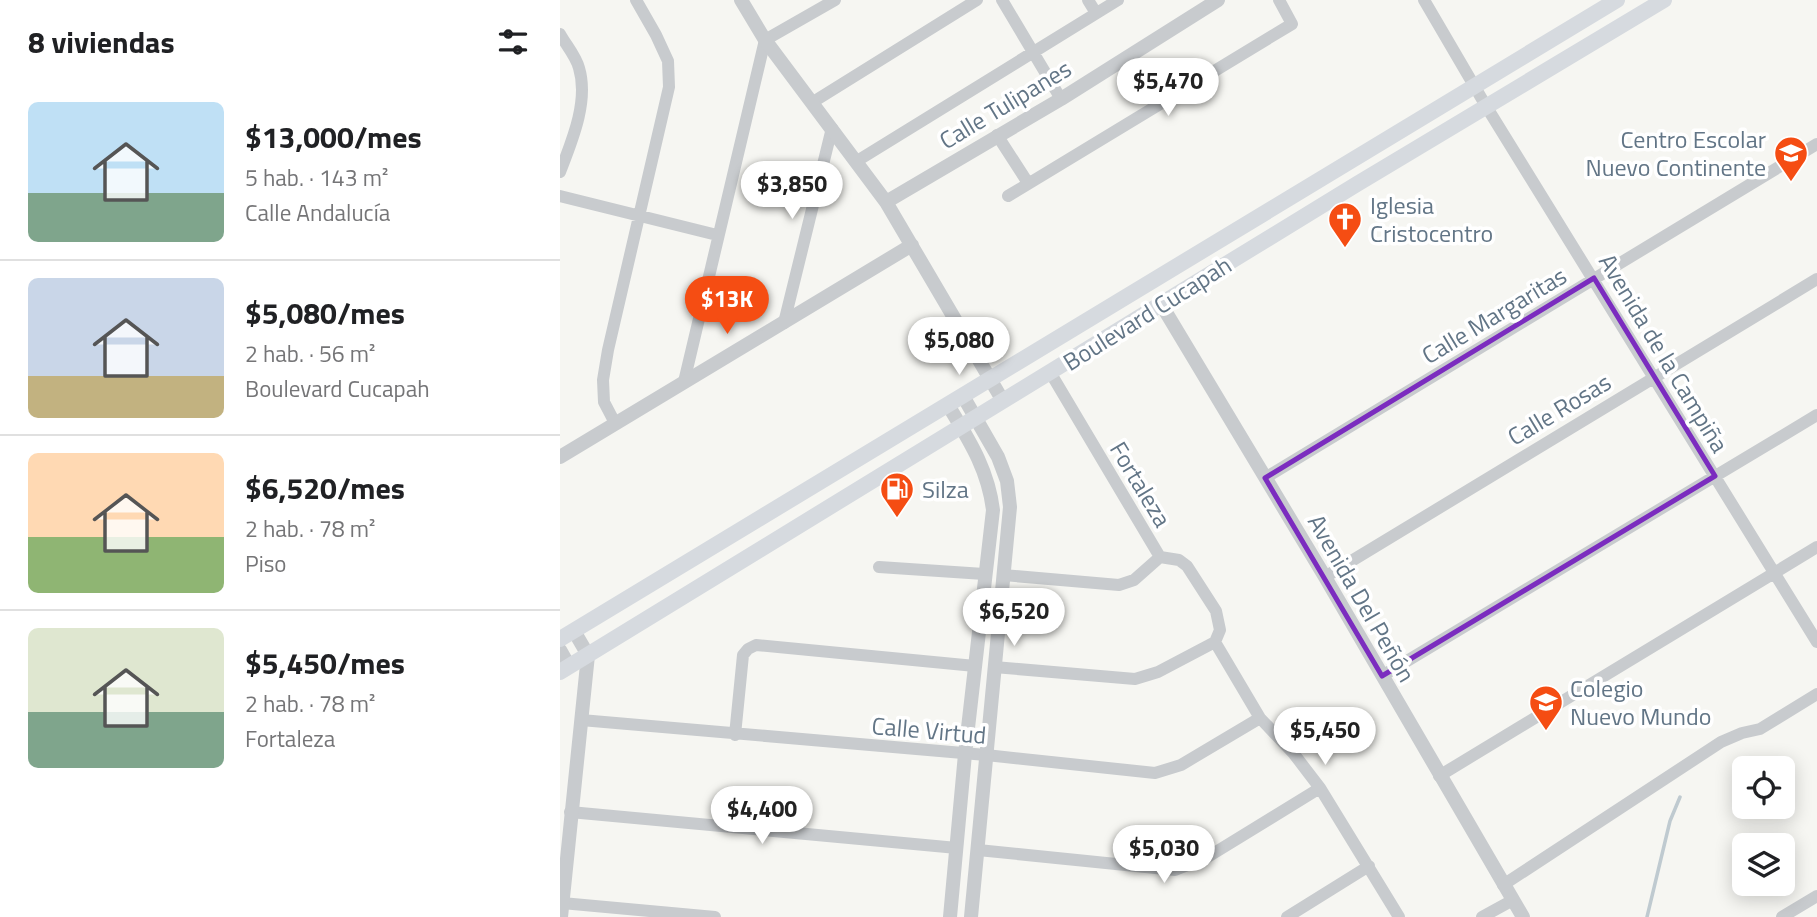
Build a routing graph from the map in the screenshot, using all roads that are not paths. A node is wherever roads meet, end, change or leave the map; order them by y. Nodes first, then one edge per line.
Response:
1 (636, 0) edge
2 (741, 0) edge
3 (977, 0) edge
4 (1002, 0) edge
5 (1088, 0) edge
6 (1118, 0) edge
7 (1218, 0) edge
8 (1279, 0) edge
9 (1424, 0) edge
10 (1617, 0) edge
11 (1664, 0) edge
12 (833, 1) edge
13 (1096, 13) junction
14 (560, 34) edge
15 (765, 40) junction
16 (1033, 52) junction
17 (1474, 87) junction
18 (1061, 99) junction
19 (813, 102) junction
20 (1486, 106) junction
21 (832, 128) junction
22 (997, 135) junction
23 (1817, 144) edge
24 (857, 160) junction
25 (560, 172) edge
26 (1028, 183) junction
27 (560, 196) edge
28 (1008, 196) dead end
29 (886, 202) junction
30 (638, 214) junction
31 (717, 235) junction
32 (912, 246) junction
33 (1594, 278) junction
34 (1817, 279) edge
35 (1160, 303) junction
36 (784, 323) junction
37 (1050, 372) junction
38 (1653, 376) junction
39 (990, 379) junction
40 (684, 382) junction
41 (956, 400) junction
42 (1003, 401) junction
43 (1817, 415) edge
44 (968, 422) junction
45 (615, 424) junction
46 (560, 457) edge
47 (1715, 476) junction
48 (1265, 478) junction
49 (1817, 547) edge
50 (1160, 557) junction
51 (879, 568) dead end
52 (1775, 572) junction
53 (984, 574) junction
54 (1003, 575) junction
55 (1325, 577) junction
56 (567, 635) edge
57 (1214, 642) junction
58 (1817, 642) edge
59 (560, 650) edge
60 (588, 655) junction
61 (975, 666) junction
62 (994, 667) junction
63 (565, 669) edge
64 (1382, 676) junction
65 (1817, 694) edge
66 (1260, 718) junction
67 (581, 720) junction
68 (735, 735) junction
69 (965, 754) junction
70 (986, 755) junction
71 (1439, 776) junction
72 (1320, 788) junction
73 (570, 812) junction
74 (957, 848) junction
75 (978, 850) junction
76 (1369, 866) junction
77 (1503, 885) junction
78 (1817, 896) edge
79 (1513, 900) junction
80 (562, 910) edge
81 (715, 917) edge
82 (950, 917) edge
83 (971, 917) edge
84 (1287, 917) edge
85 (1399, 917) edge
86 (1482, 917) edge
87 (1523, 917) edge
88 (1782, 917) edge

1 - 30 street
2 - 15 street
3 - 19 street
4 - 16 street
5 - 13 street
6 - 13 street
7 - 18 street, Calle Tulipanes
8 - 26 street
9 - 17 street, Avenida de la Campiña
10 - 17 main road, Boulevard Cucapah
11 - 20 main road, Boulevard Cucapah
12 - 15 street
13 - 16 street
14 - 25 street
15 - 19 street
15 - 31 street
16 - 18 street
16 - 24 street
17 - 20 street, Avenida de la Campiña
17 - 39 main road, Boulevard Cucapah
18 - 22 street, Calle Tulipanes
19 - 21 street
20 - 33 street, Avenida de la Campiña
20 - 35 main road, Boulevard Cucapah
21 - 24 street
21 - 36 street
22 - 26 street
22 - 29 street, Calle Tulipanes
23 - 33 street, Calle Margaritas
24 - 29 street
26 - 28 street
27 - 30 street
29 - 32 street
30 - 31 street
30 - 45 street
31 - 40 street
32 - 36 street
32 - 39 street
33 - 38 street, Avenida de la Campiña
33 - 48 street, Calle Margaritas
34 - 38 street, Calle Rosas
35 - 37 main road, Boulevard Cucapah
35 - 48 street, Avenida Del Peñón
36 - 40 street
37 - 42 main road, Boulevard Cucapah
37 - 50 street, Fortaleza
38 - 47 street, Avenida de la Campiña
38 - 55 street, Calle Rosas
39 - 41 main road, Boulevard Cucapah
39 - 42 street
40 - 45 street
41 - 44 street
41 - 56 main road, Boulevard Cucapah
42 - 44 main road, Boulevard Cucapah
43 - 47 street
44 - 53 street
44 - 54 street
44 - 60 main road, Boulevard Cucapah
45 - 46 street
47 - 52 street, Avenida de la Campiña
47 - 64 street
48 - 55 street, Avenida Del Peñón
49 - 52 street
50 - 54 street
50 - 57 street, Fortaleza
51 - 53 street
52 - 58 street, Avenida de la Campiña
52 - 71 street
53 - 61 street
54 - 62 street
55 - 64 street, Avenida Del Peñón
56 - 60 street
57 - 62 street
57 - 66 street
59 - 63 street
60 - 63 main road, Boulevard Cucapah
60 - 67 street
61 - 68 street
61 - 69 street
62 - 70 street
64 - 71 street, Avenida Del Peñón
65 - 77 street
66 - 70 street, Calle Virtud
66 - 72 street
67 - 68 street, Calle Virtud
67 - 73 street
68 - 69 street, Calle Virtud
69 - 70 street, Calle Virtud
69 - 74 street
70 - 75 street
71 - 77 street, Avenida Del Peñón
72 - 75 street
72 - 76 street
73 - 74 street
73 - 80 street
74 - 82 street
75 - 83 street
76 - 84 street
76 - 85 street
77 - 79 street, Avenida Del Peñón
78 - 88 street
79 - 86 street
79 - 87 street, Avenida Del Peñón
80 - 81 street

